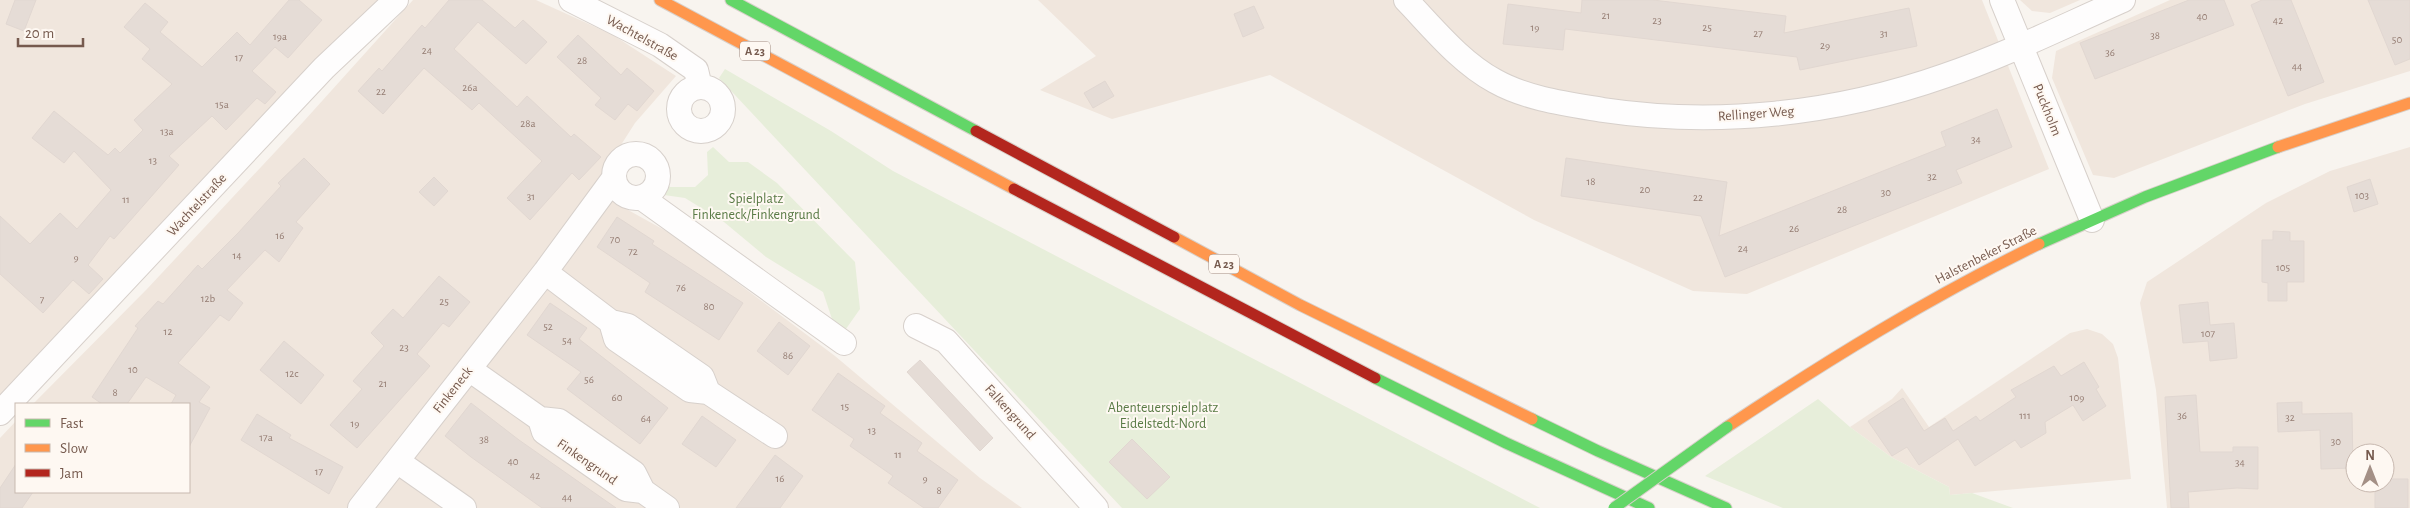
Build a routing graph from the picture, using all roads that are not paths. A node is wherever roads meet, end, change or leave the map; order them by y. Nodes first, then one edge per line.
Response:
1 (396, 0) edge
2 (571, 0) edge
3 (660, 0) edge
4 (731, 0) edge
5 (1406, 0) edge
6 (2002, 0) edge
7 (2124, 0) edge
8 (2021, 46) junction
9 (700, 87) dead end
10 (2410, 103) edge
11 (614, 178) junction
12 (642, 198) junction
13 (2092, 220) junction
14 (545, 272) junction
15 (916, 326) dead end
16 (844, 343) dead end
17 (469, 369) junction
18 (0, 413) edge
19 (776, 436) dead end
20 (397, 461) junction
21 (360, 508) edge
22 (464, 508) edge
23 (666, 508) edge
24 (1096, 508) edge
25 (1614, 508) edge
26 (1649, 508) edge
27 (1726, 508) edge

1 - 18 street, Wachtelstraße
2 - 9 street, Wachtelstraße
3 - 26 main road, A 23
4 - 27 main road, A 23
5 - 8 street, Rellinger Weg
6 - 8 street, Puckholm
7 - 8 street, Rellinger Weg
8 - 13 street, Puckholm
10 - 13 main road, Halstenbeker Straße
11 - 12 street
11 - 12 street, Finkeneck
11 - 14 street, Finkeneck
12 - 16 street
13 - 25 main road, Halstenbeker Straße, bridge
14 - 17 street, Finkeneck
14 - 19 street
15 - 24 street, Falkengrund
17 - 20 street, Finkeneck
17 - 23 street, Finkengrund
20 - 21 street, Finkeneck
20 - 22 street

